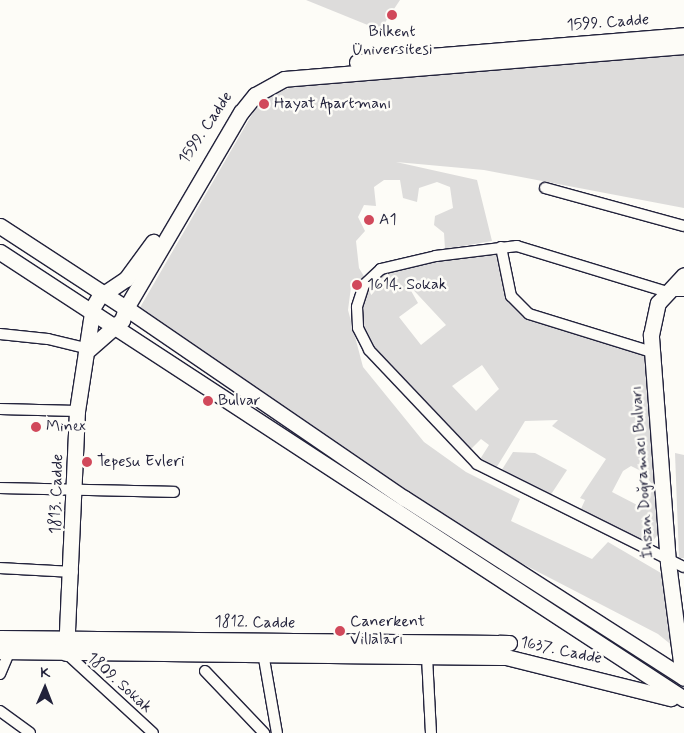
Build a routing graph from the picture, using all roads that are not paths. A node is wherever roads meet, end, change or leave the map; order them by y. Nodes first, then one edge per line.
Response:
1 (684, 35) edge
2 (684, 46) edge
3 (544, 188) dead end
4 (0, 226) edge
5 (684, 226) edge
6 (501, 247) junction
7 (0, 252) edge
8 (684, 275) edge
9 (664, 291) junction
10 (684, 291) edge
11 (105, 292) junction
12 (126, 308) junction
13 (92, 312) junction
14 (114, 326) junction
15 (0, 334) edge
16 (89, 349) junction
17 (652, 352) junction
18 (0, 409) edge
19 (77, 411) junction
20 (0, 488) edge
21 (74, 490) junction
22 (174, 492) dead end
23 (668, 563) junction
24 (684, 567) edge
25 (0, 568) edge
26 (73, 572) junction
27 (0, 638) edge
28 (509, 643) dead end
29 (67, 647) junction
30 (427, 649) junction
31 (5, 651) edge
32 (263, 653) junction
33 (204, 671) dead end
34 (0, 674) edge
35 (683, 677) edge
36 (684, 701) edge
37 (0, 711) edge
38 (30, 733) edge
39 (153, 733) edge
40 (264, 733) edge
41 (276, 733) edge
42 (431, 733) edge

1 - 11 street, 1599. Cadde
2 - 12 street, 1599. Cadde
3 - 5 street
4 - 11 street
6 - 9 street
6 - 17 street
6 - 23 street
7 - 13 street
8 - 9 street, İhsan Doğramacı Bulvarı
9 - 10 street
9 - 17 street, İhsan Doğramacı Bulvarı
11 - 12 street
11 - 13 street, 1599. Cadde
12 - 14 street, 1599. Cadde
12 - 35 street
13 - 14 street
13 - 16 street, 1813. Cadde
14 - 16 street
14 - 36 street
15 - 16 street
16 - 19 street, 1813. Cadde
17 - 23 street, İhsan Doğramacı Bulvarı
18 - 19 street
19 - 21 street, 1813. Cadde
20 - 21 street
21 - 22 street
21 - 26 street, 1813. Cadde
23 - 24 street
23 - 35 street, İhsan Doğramacı Bulvarı
25 - 26 street
26 - 29 street, 1813. Cadde
27 - 29 street, 1812. Cadde
28 - 30 street, 1812. Cadde
29 - 30 street, 1812. Cadde
29 - 31 street, 1812. Cadde
29 - 32 street, 1812. Cadde
29 - 39 street, 1809. Sokak
30 - 32 street, 1812. Cadde
30 - 36 street, 1637. Cadde
30 - 42 street
31 - 34 street
32 - 41 street
33 - 40 street
37 - 38 street

